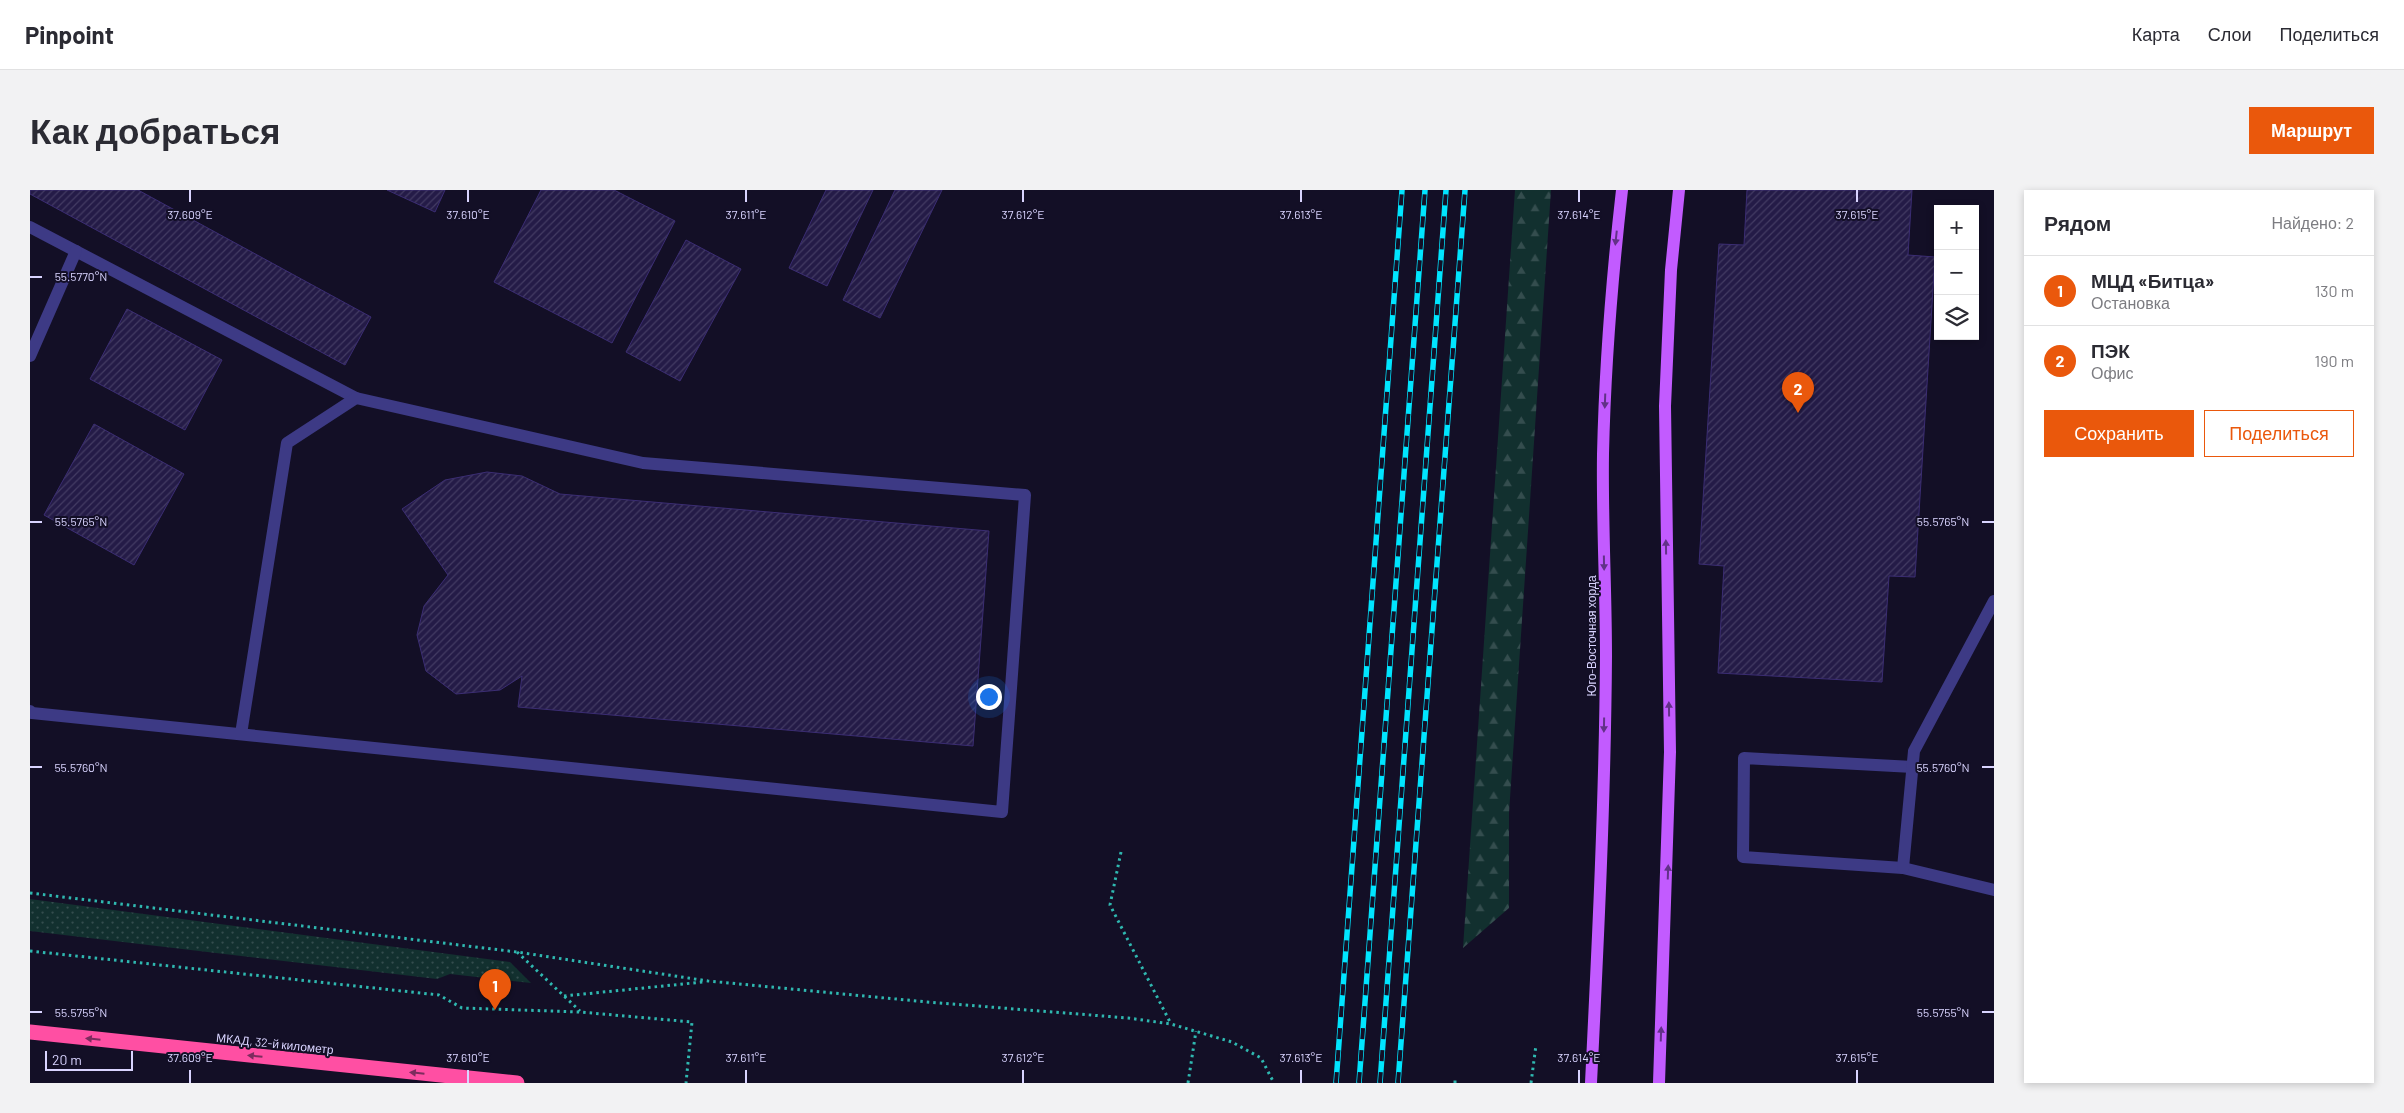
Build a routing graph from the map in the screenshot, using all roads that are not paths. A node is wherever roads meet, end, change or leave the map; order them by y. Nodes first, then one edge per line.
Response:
1 (1622, 190) edge
2 (1679, 190) edge
3 (30, 227) edge
4 (76, 251) junction
5 (30, 356) edge
6 (356, 398) junction
7 (1994, 601) edge
8 (30, 711) edge
9 (241, 734) junction
10 (1913, 767) junction
11 (1903, 868) junction
12 (1994, 890) edge
13 (30, 1032) edge
14 (517, 1083) edge
15 (1591, 1083) edge
16 (1660, 1083) edge

1 -> 15 main road, Юго-Восточная хорда
16 -> 2 main road
3 - 4 lane
4 - 5 lane
4 - 6 lane
6 - 9 lane
6 - 9 lane
7 - 10 lane
8 - 9 lane
10 - 11 lane
10 - 11 lane
11 - 12 lane
14 -> 13 highway, МКАД, 32-й километр

